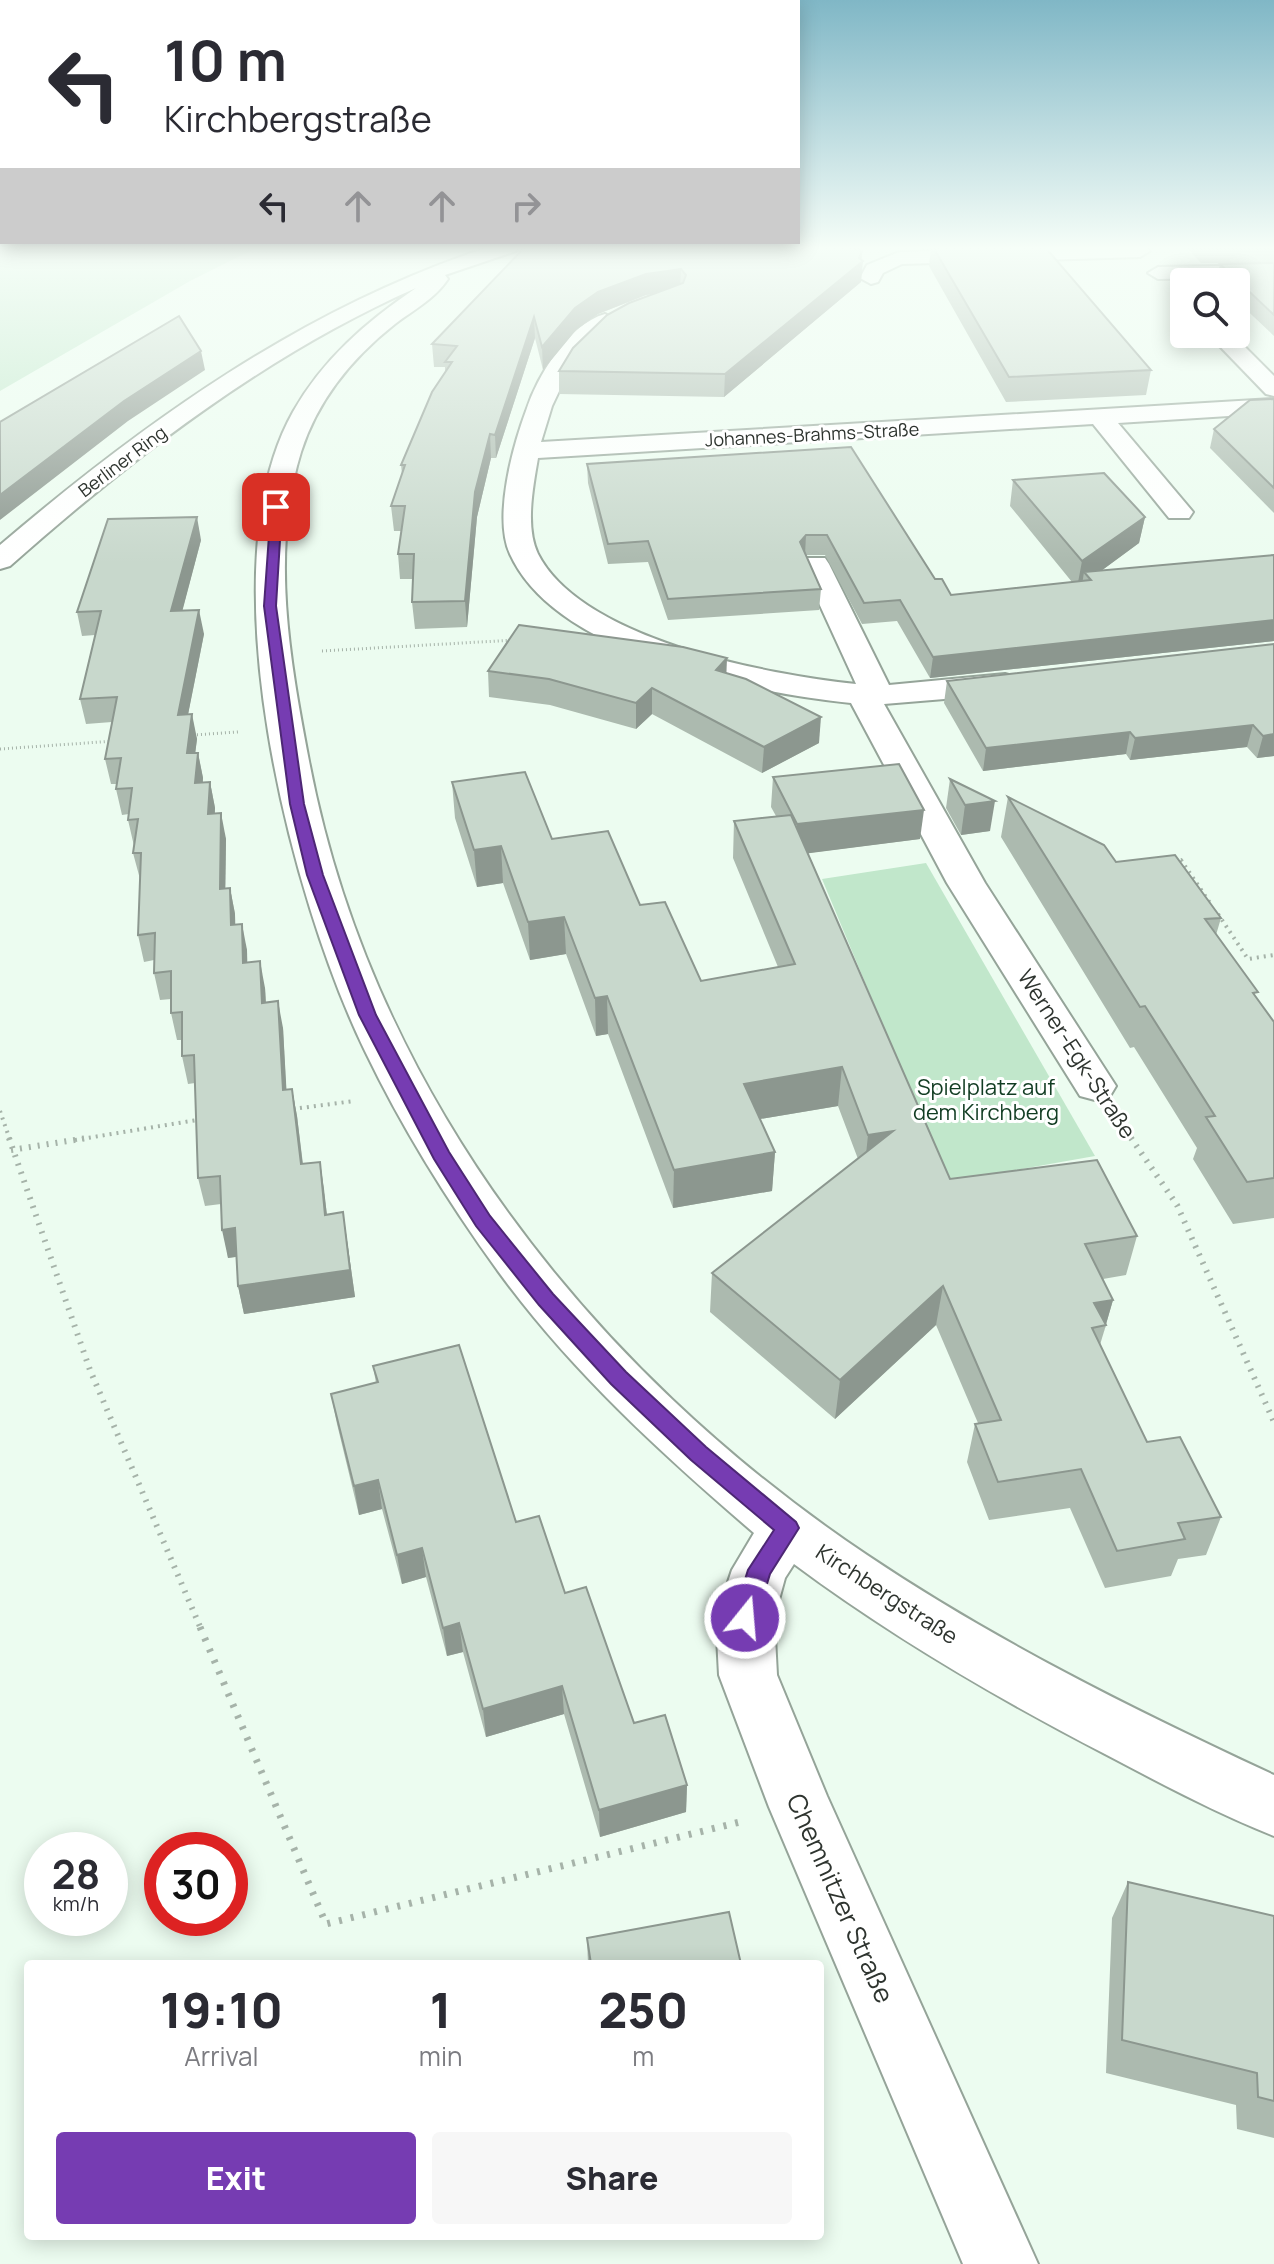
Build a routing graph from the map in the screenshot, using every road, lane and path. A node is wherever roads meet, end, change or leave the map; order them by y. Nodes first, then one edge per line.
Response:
1 (280, 353) edge
2 (339, 353) edge
3 (573, 353) edge
4 (1238, 353) edge
5 (251, 370) junction
6 (300, 377) junction
7 (1274, 389) edge
8 (1274, 406) edge
9 (1099, 416) junction
10 (526, 451) junction
11 (1179, 512) dead end
12 (0, 560) edge
13 (815, 564) dead end
14 (526, 639) edge
15 (275, 654) junction
16 (1040, 680) edge
17 (870, 694) junction
18 (284, 728) junction
19 (190, 735) edge
20 (126, 740) edge
21 (0, 749) edge
22 (1166, 862) edge
23 (1274, 955) edge
24 (1095, 1086) joint
25 (408, 1095) junction
26 (278, 1110) edge
27 (0, 1111) edge
28 (208, 1119) edge
29 (11, 1150) junction
30 (1274, 1422) edge
31 (788, 1528) junction
32 (1274, 1806) edge
33 (800, 1807) junction
34 (1001, 2264) edge

1 - 5 street, Berliner Ring
2 - 6 street, Kirchbergstraße
3 - 10 street
4 - 7 street
5 - 6 street
5 - 12 street, Berliner Ring
6 - 15 street, Kirchbergstraße
8 - 9 street, Johannes-Brahms-Straße
9 - 10 street, Johannes-Brahms-Straße
9 - 11 street
10 - 17 street
13 - 17 street, Werner-Egk-Straße
14 - 15 path
15 - 18 street, Kirchbergstraße
16 - 17 street
17 - 24 street, Werner-Egk-Straße
18 - 19 path
18 - 25 street, Kirchbergstraße
20 - 21 path
22 - 23 path
24 - 30 path, Werner-Egk-Straße
25 - 26 path
25 - 31 street, Kirchbergstraße
27 - 29 path
28 - 29 path
29 - 33 path
31 - 32 street, Kirchbergstraße
31 - 33 street, Chemnitzer Straße
33 - 34 street, Chemnitzer Straße

